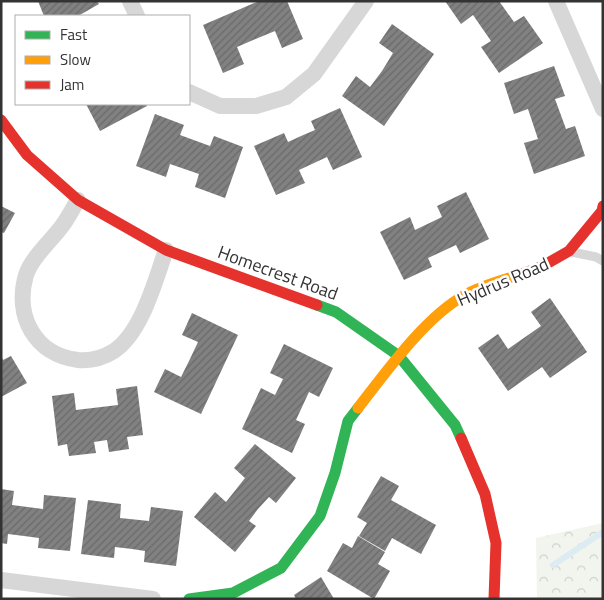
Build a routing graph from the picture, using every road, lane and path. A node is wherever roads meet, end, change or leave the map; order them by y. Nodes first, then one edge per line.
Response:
1 (130, 1) edge
2 (366, 1) edge
3 (556, 1) edge
4 (137, 15) edge
5 (190, 92) edge
6 (603, 109) edge
7 (1, 120) edge
8 (78, 200) junction
9 (603, 206) edge
10 (166, 250) junction
11 (569, 251) junction
12 (603, 262) edge
13 (399, 356) junction
14 (1, 580) edge
15 (153, 599) edge
16 (189, 599) edge
17 (494, 599) edge

1 - 4 street
2 - 5 street
3 - 6 street
7 - 8 street, Homecrest Road
8 - 10 street, Homecrest Road
8 - 10 street
9 - 11 street, Hydrus Road
10 - 13 street, Homecrest Road
11 - 12 lane
11 - 13 street, Hydrus Road
13 - 16 street, Hydrus Road
13 - 17 street, Homecrest Road
14 - 15 street

